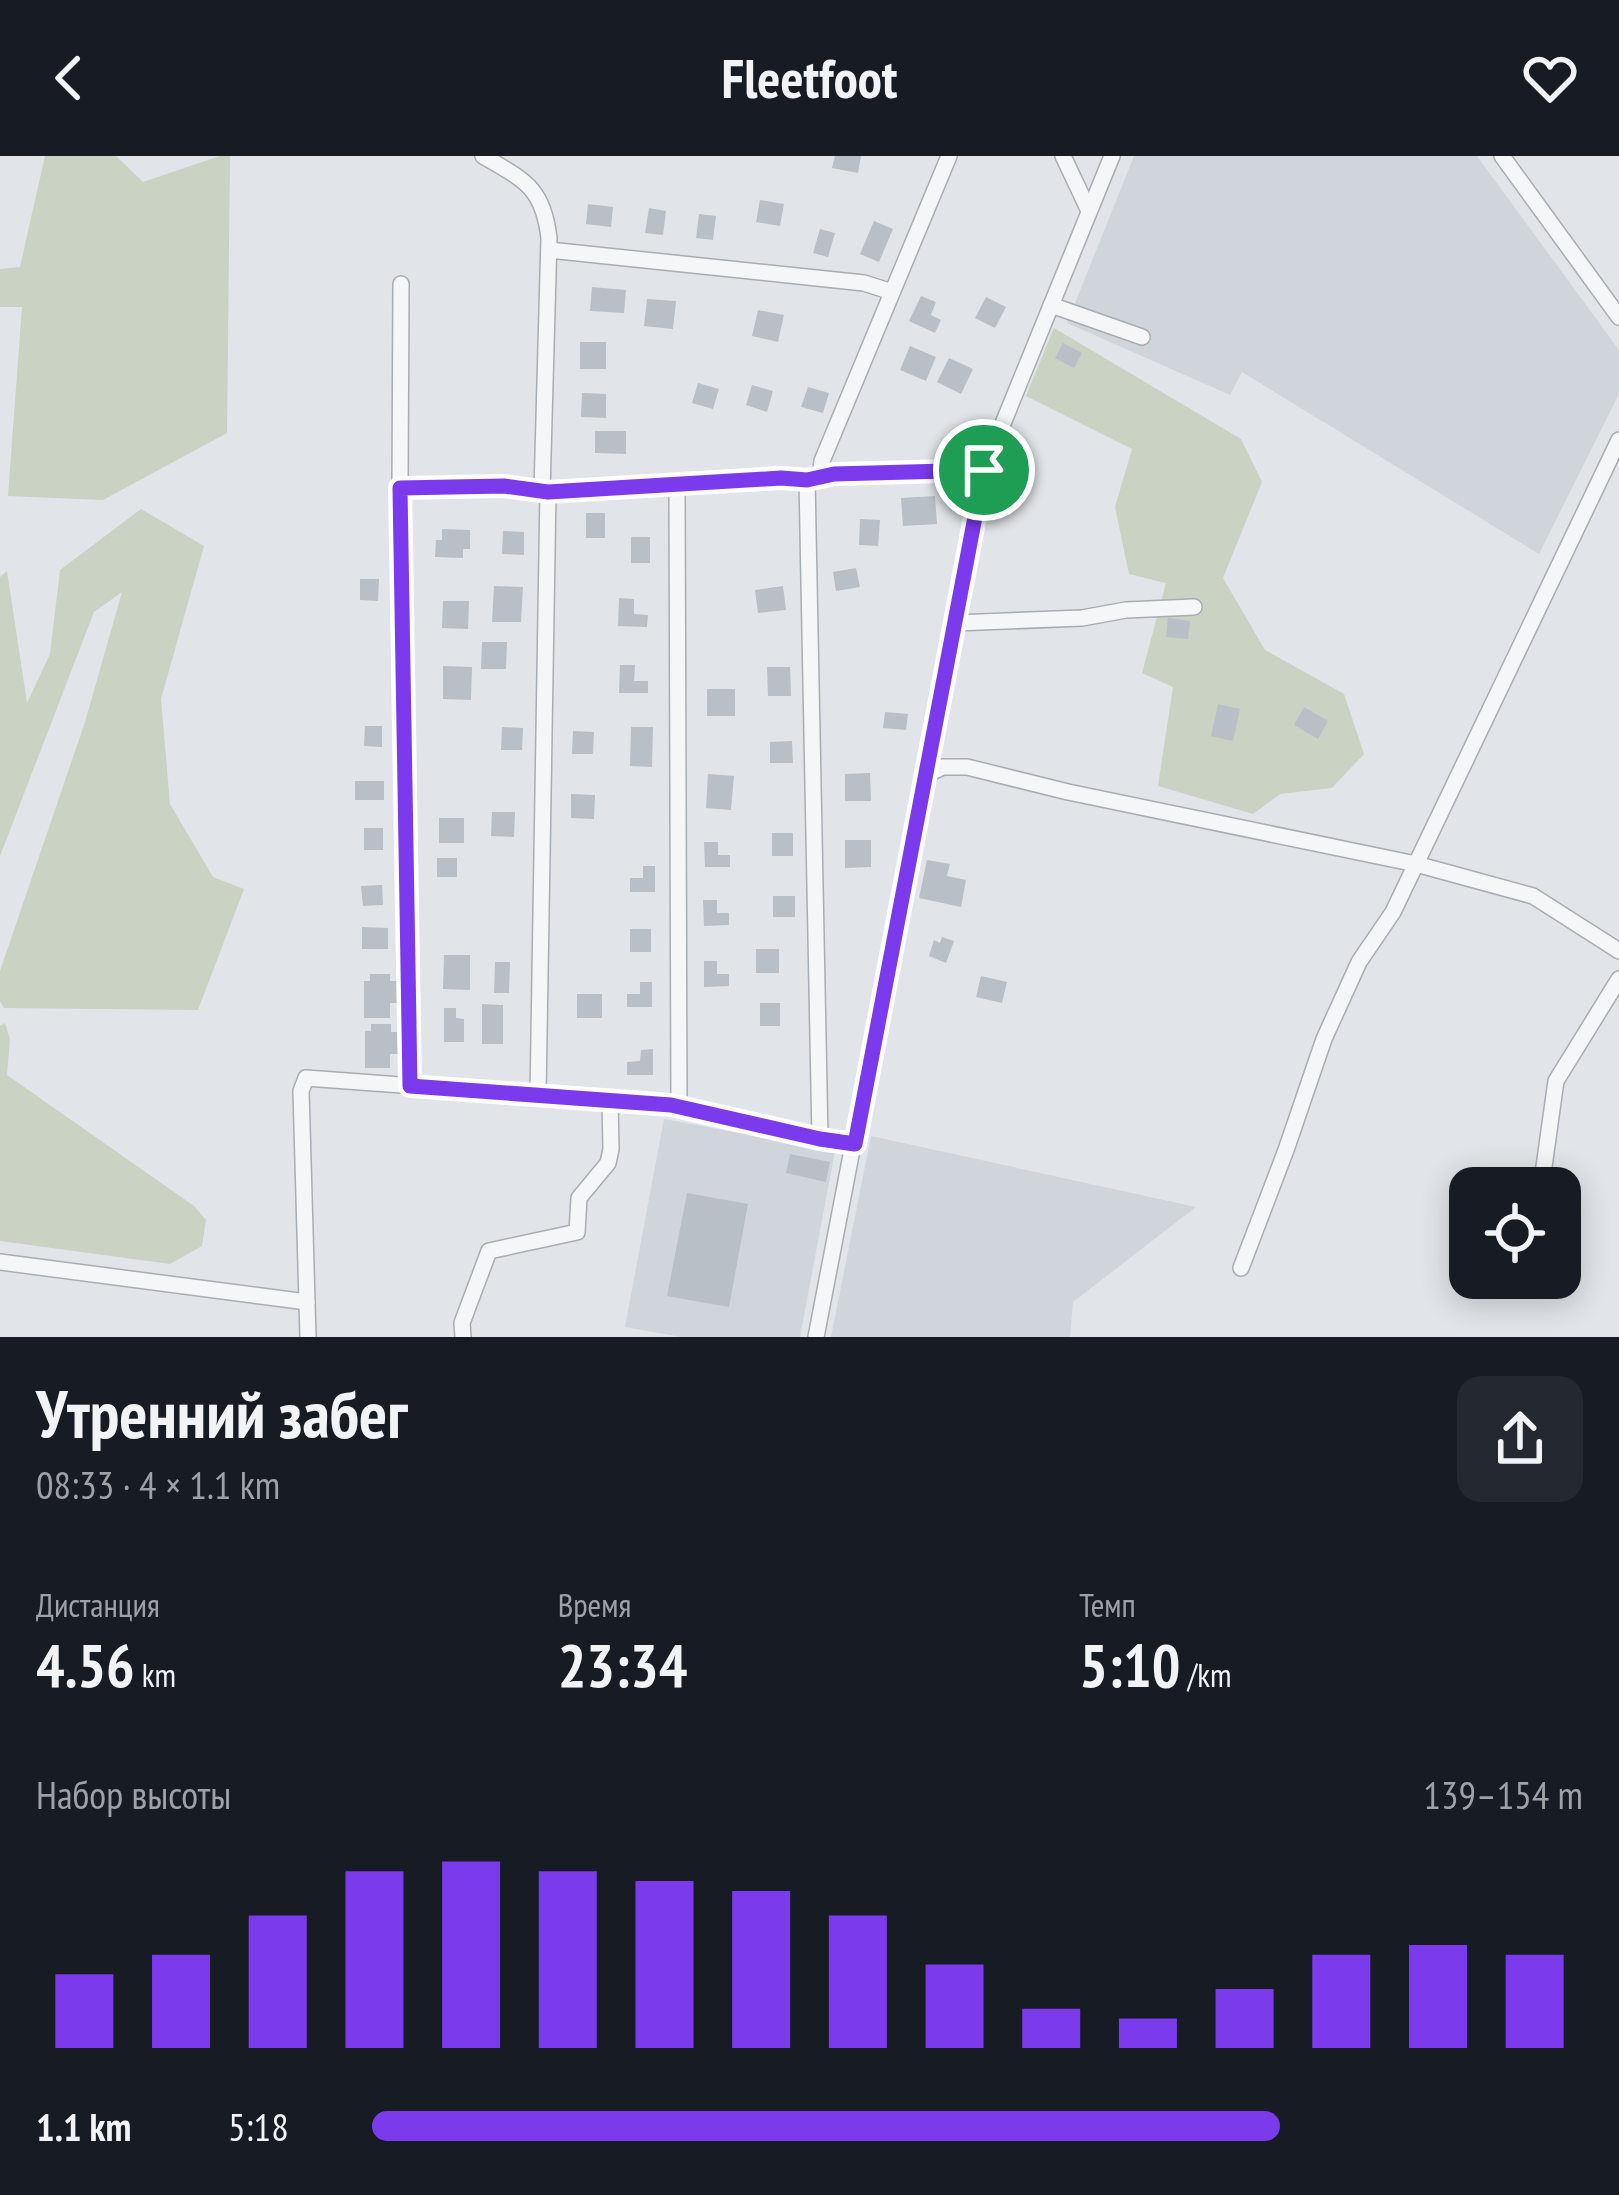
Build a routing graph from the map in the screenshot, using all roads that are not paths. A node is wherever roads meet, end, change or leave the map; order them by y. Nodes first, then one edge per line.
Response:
1 (483, 156) edge
2 (949, 156) edge
3 (1063, 156) edge
4 (1112, 156) edge
5 (1502, 156) edge
6 (1089, 211) junction
7 (549, 250) junction
8 (401, 284) dead end
9 (892, 292) junction
10 (1051, 305) junction
11 (1619, 316) edge
12 (1142, 337) dead end
13 (1619, 440) edge
14 (984, 470) junction
15 (814, 478) junction
16 (677, 484) junction
17 (400, 488) junction
18 (545, 491) junction
19 (1194, 607) dead end
20 (956, 623) junction
21 (922, 786) junction
22 (1416, 864) junction
23 (1619, 951) edge
24 (1619, 979) edge
25 (410, 1086) junction
26 (538, 1096) junction
27 (610, 1101) junction
28 (679, 1107) junction
29 (820, 1139) junction
30 (855, 1144) junction
31 (1544, 1167) edge
32 (0, 1262) edge
33 (1241, 1268) dead end
34 (307, 1302) junction
35 (308, 1337) edge
36 (463, 1337) edge
37 (816, 1337) edge

1 - 7 street
2 - 9 street
3 - 6 street
4 - 6 street
5 - 11 street
6 - 10 street
7 - 9 street
7 - 18 street
8 - 17 street
9 - 15 street
10 - 12 street
10 - 14 street
13 - 22 street
14 - 15 street
14 - 20 street
15 - 16 street
15 - 29 street
16 - 18 street
16 - 28 street
17 - 18 street
17 - 25 street
18 - 26 street
19 - 20 street
20 - 21 street
21 - 22 street
21 - 30 street
22 - 23 street
22 - 33 street
24 - 31 street
25 - 26 street
25 - 34 street
26 - 27 street
27 - 28 street
27 - 36 street
28 - 29 street
29 - 30 street
30 - 37 street
32 - 34 street
34 - 35 street

